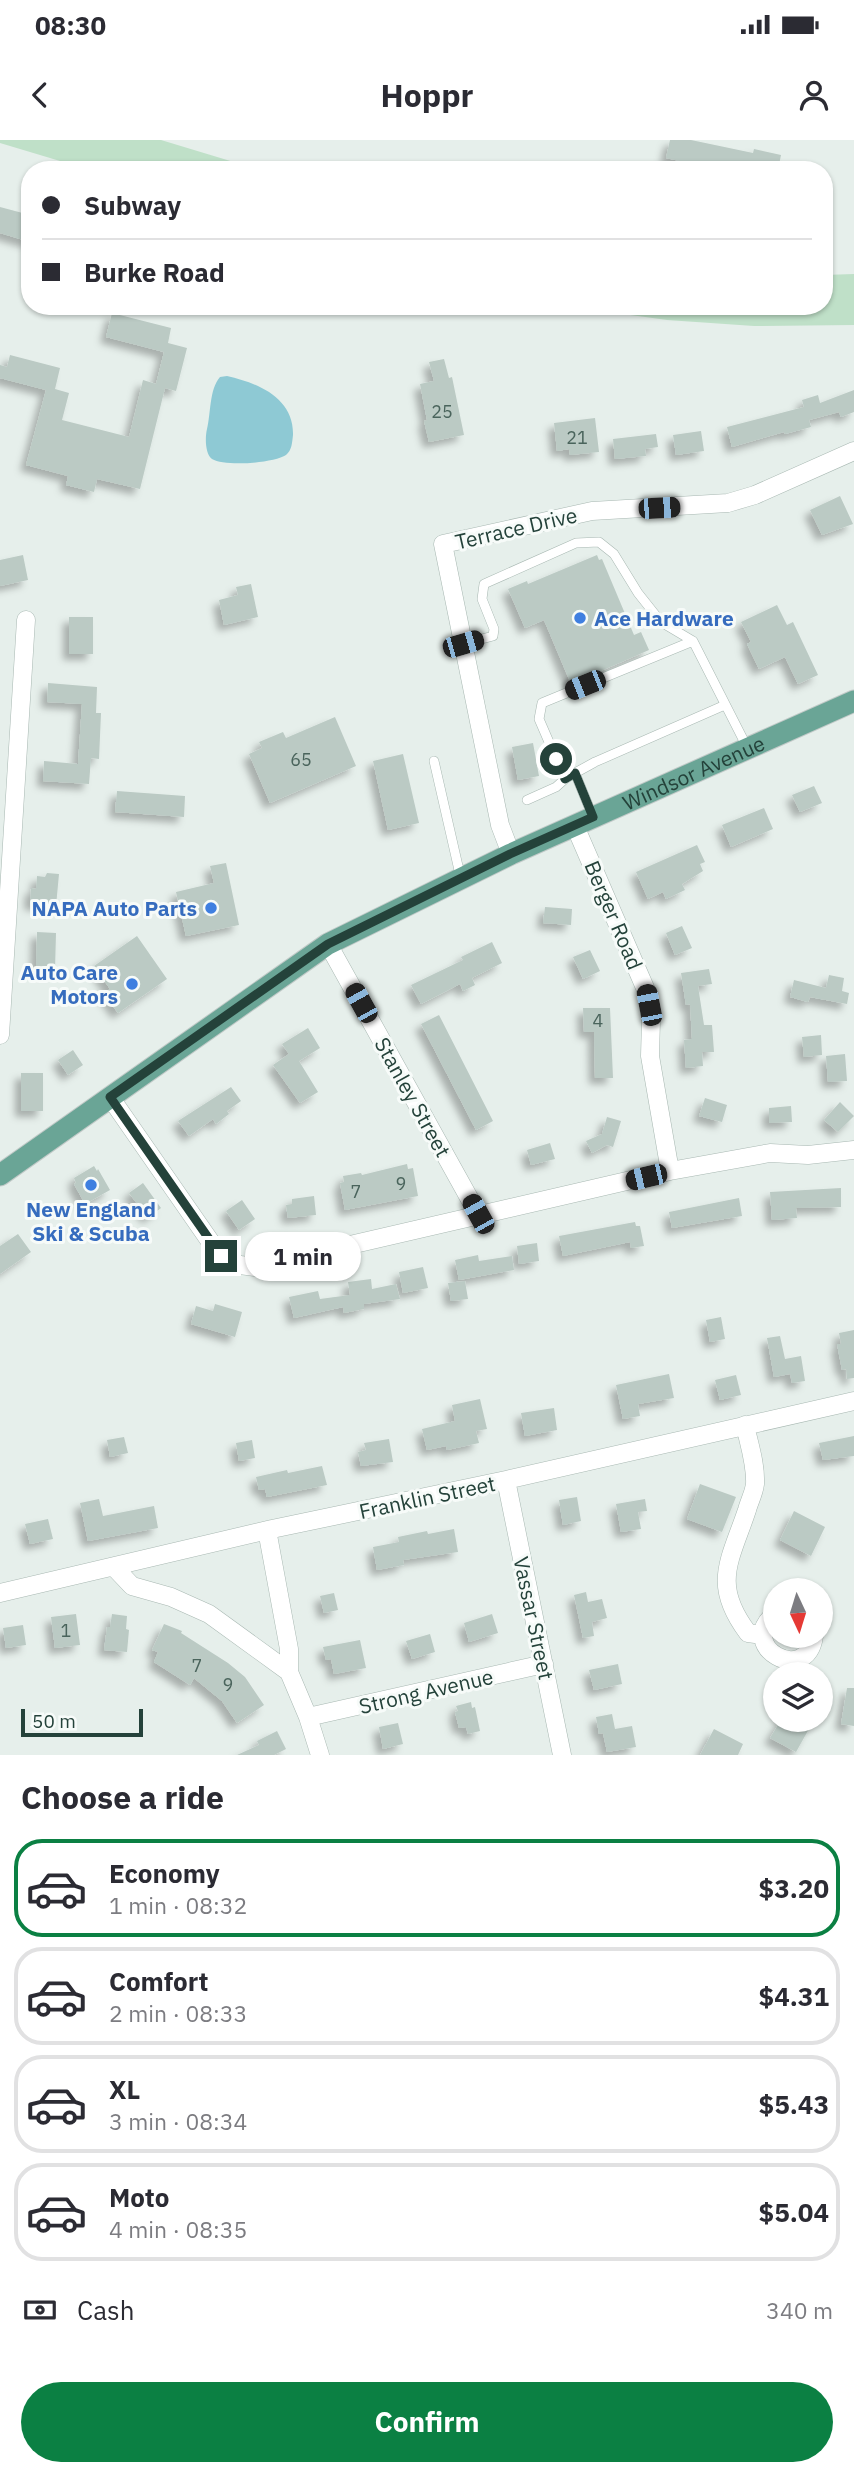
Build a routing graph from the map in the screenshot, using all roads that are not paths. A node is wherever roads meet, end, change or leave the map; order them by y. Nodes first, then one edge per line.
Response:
1 (854, 451) edge
2 (26, 620) dead end
3 (693, 641) junction
4 (463, 644) junction
5 (854, 701) edge
6 (725, 705) junction
7 (747, 749) junction
8 (434, 761) dead end
9 (575, 773) junction
10 (565, 779) junction
11 (527, 800) dead end
12 (584, 821) junction
13 (510, 854) junction
14 (460, 879) junction
15 (328, 944) junction
16 (0, 1035) edge
17 (110, 1097) junction
18 (854, 1150) edge
19 (670, 1171) junction
20 (0, 1175) edge
21 (478, 1214) junction
22 (854, 1401) edge
23 (745, 1425) junction
24 (506, 1480) junction
25 (267, 1530) junction
26 (114, 1567) junction
27 (0, 1592) edge
28 (763, 1634) edge
29 (767, 1648) edge
30 (811, 1648) edge
31 (544, 1664) junction
32 (289, 1672) junction
33 (309, 1717) junction
34 (320, 1755) edge
35 (562, 1755) edge

1 - 4 street, Terrace Drive
2 - 16 street
3 - 4 lane
3 - 6 lane
3 - 10 lane
4 - 13 street, Terrace Drive
5 - 7 main road, Windsor Avenue
6 - 7 lane
6 - 9 lane
7 - 12 main road, Windsor Avenue
8 - 14 lane
9 - 10 lane
9 - 12 lane
10 - 11 lane
12 - 13 main road, Windsor Avenue
12 - 19 street, Berger Road
13 - 14 main road, Windsor Avenue
14 - 15 main road, Windsor Avenue
15 - 17 main road, Windsor Avenue
15 - 21 street, Stanley Street
17 - 20 main road, Windsor Avenue
17 - 21 street
18 - 19 street
19 - 21 street
22 - 23 street, Franklin Street
23 - 24 street, Franklin Street
23 - 28 street
24 - 25 street, Franklin Street
24 - 31 street, Vassar Street
25 - 26 street, Franklin Street
25 - 32 street
26 - 27 street, Franklin Street
26 - 32 street
29 - 30 street
31 - 33 street, Strong Avenue
31 - 35 street, Vassar Street
32 - 33 street
33 - 34 street

